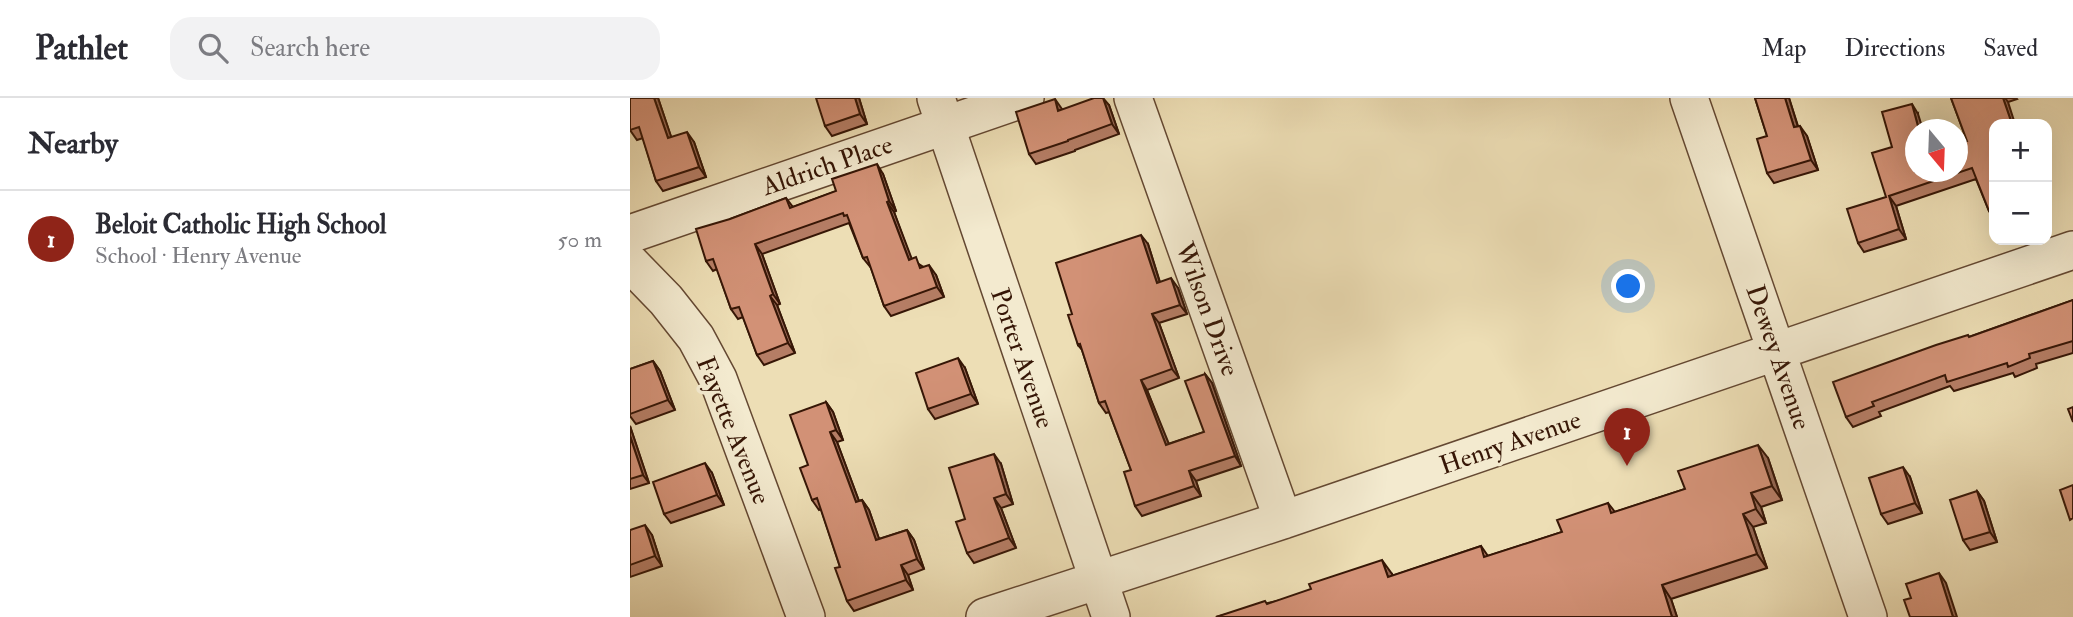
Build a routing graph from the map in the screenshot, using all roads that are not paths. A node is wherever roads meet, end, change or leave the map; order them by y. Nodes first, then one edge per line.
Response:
1 (1025, 98) edge
2 (1132, 98) edge
3 (1689, 98) edge
4 (941, 111) edge
5 (630, 234) edge
6 (2073, 250) edge
7 (630, 263) edge
8 (1777, 351) junction
9 (1283, 520) junction
10 (1098, 580) junction
11 (806, 617) edge
12 (985, 617) edge
13 (1111, 617) edge
14 (1868, 617) edge

1 - 4 street, Aldrich Place
2 - 9 street, Wilson Drive
3 - 8 street, Dewey Avenue
4 - 5 street, Aldrich Place
4 - 10 street, Porter Avenue
6 - 8 street, Henry Avenue
7 - 11 street, Fayette Avenue
8 - 9 street, Henry Avenue
8 - 14 street, Dewey Avenue
9 - 10 street, Henry Avenue
10 - 12 street, Henry Avenue
10 - 13 street, Porter Avenue

